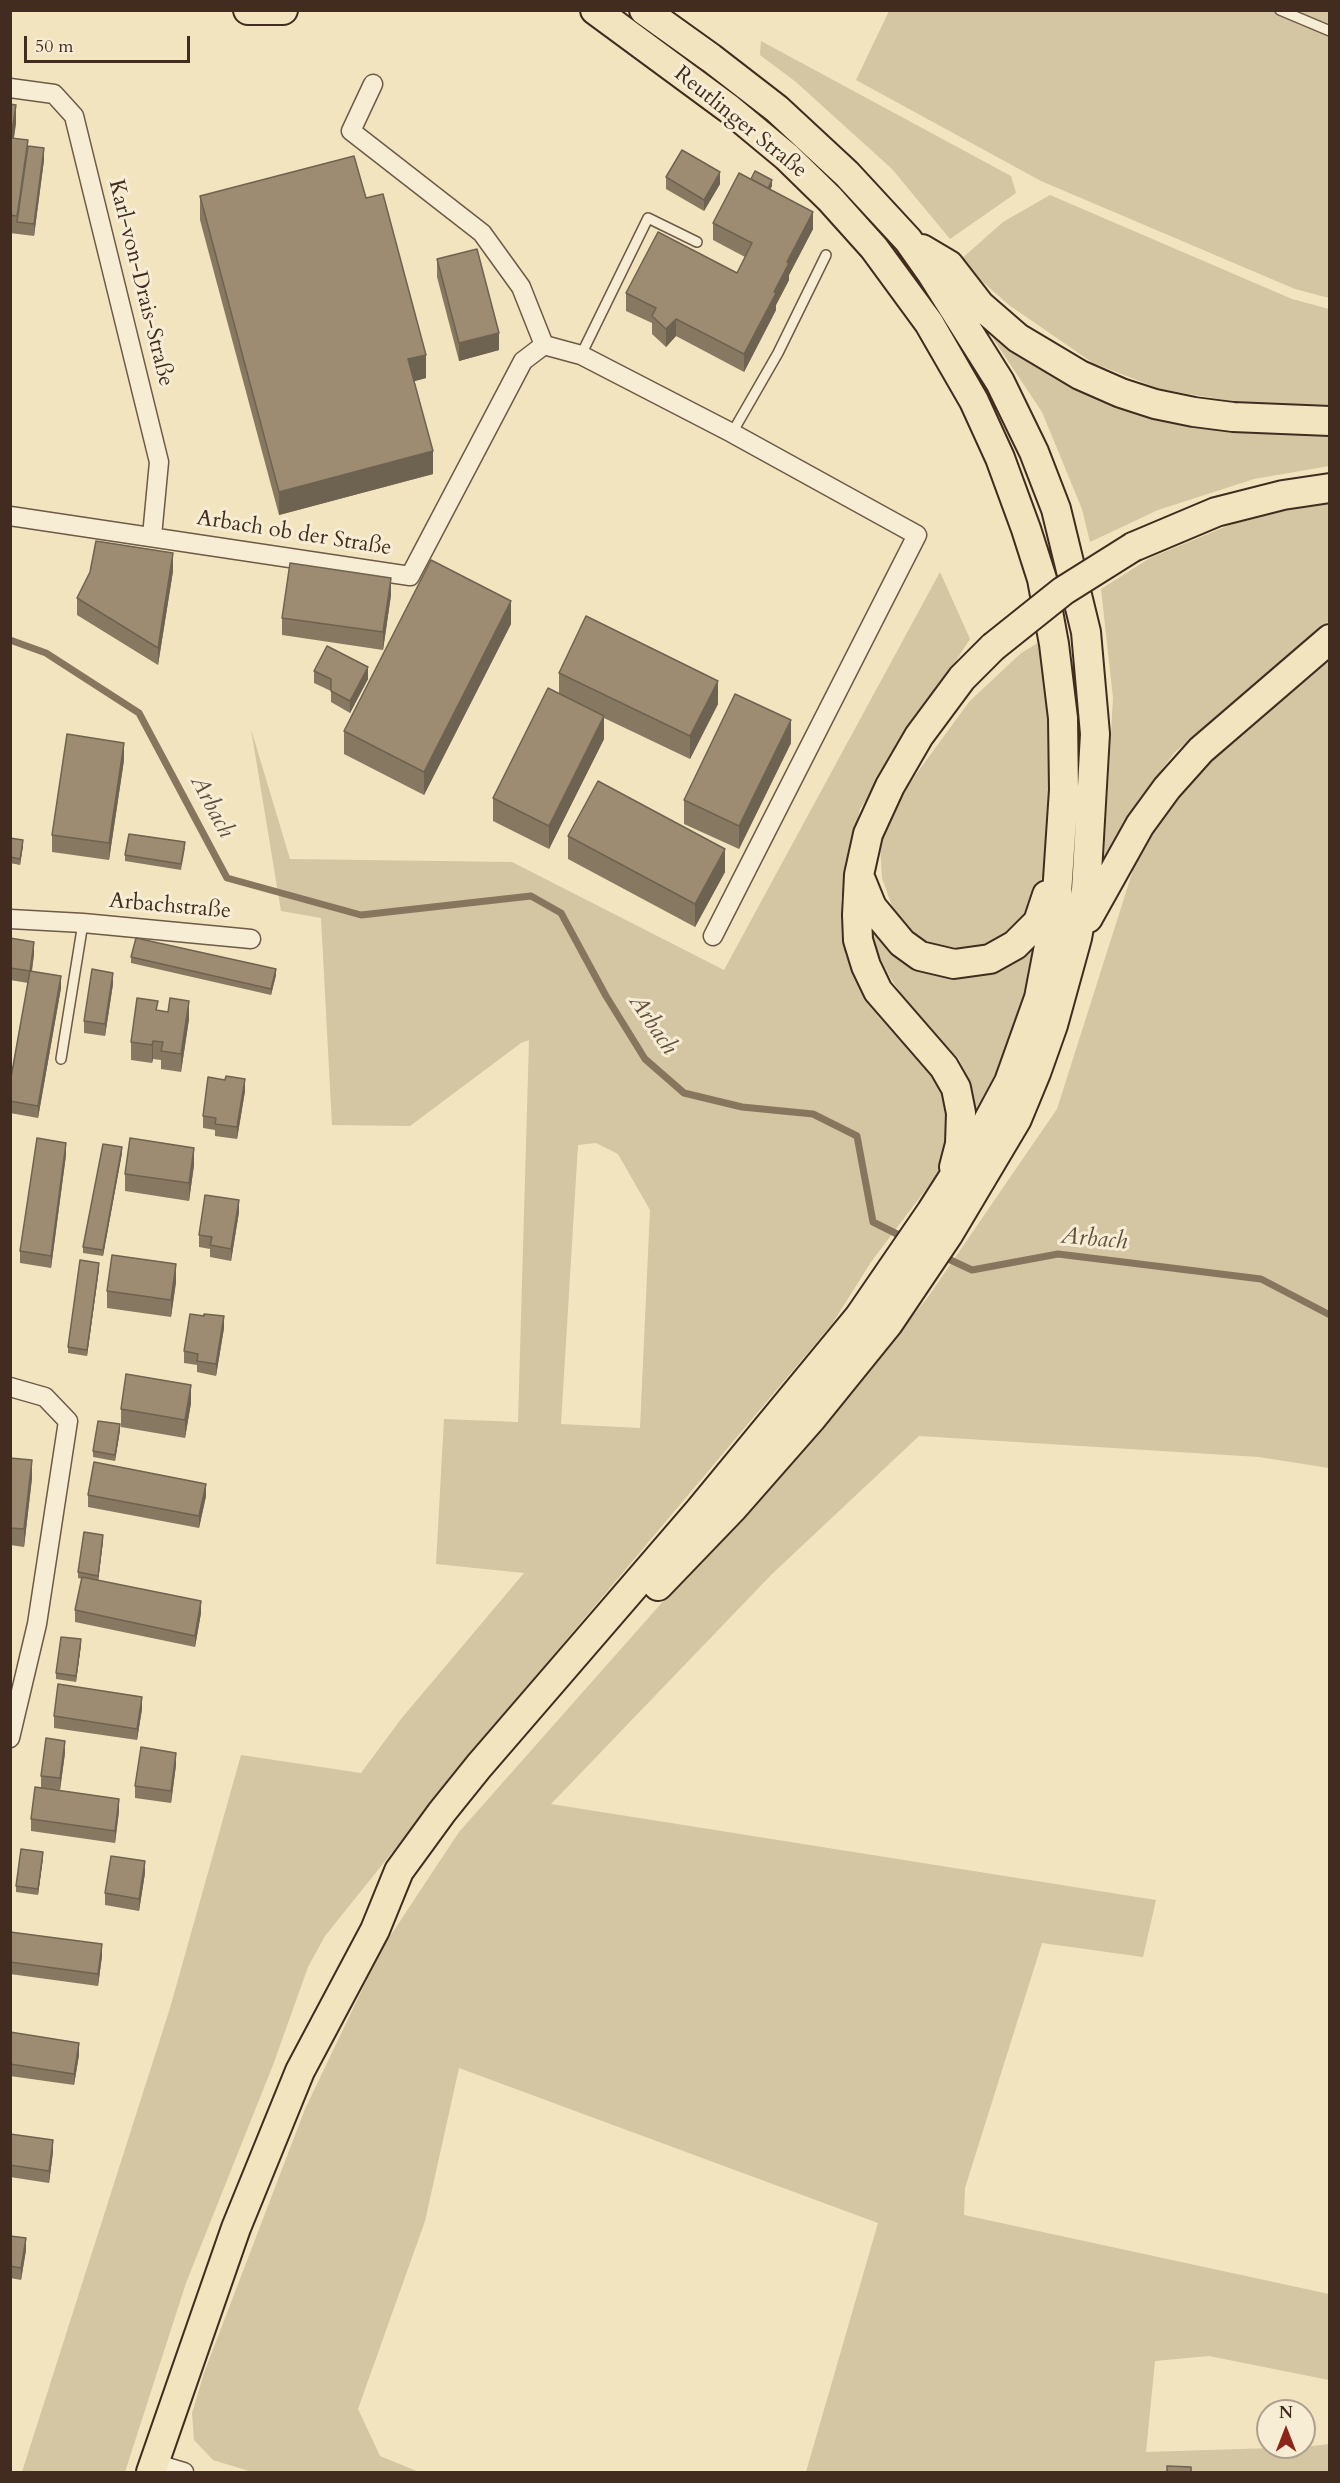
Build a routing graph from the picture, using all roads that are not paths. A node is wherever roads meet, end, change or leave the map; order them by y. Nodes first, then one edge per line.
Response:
1 (248, 10) edge
2 (283, 10) edge
3 (595, 10) edge
4 (644, 10) edge
5 (1280, 10) edge
6 (1329, 31) edge
7 (373, 84) dead end
8 (10, 88) edge
9 (908, 240) junction
10 (697, 242) dead end
11 (826, 255) dead end
12 (544, 345) junction
13 (581, 355) junction
14 (1329, 421) edge
15 (732, 434) junction
16 (1329, 488) edge
17 (10, 516) edge
18 (152, 536) junction
19 (1329, 639) edge
20 (1058, 864) junction
21 (859, 875) junction
22 (10, 919) edge
23 (83, 923) junction
24 (713, 936) dead end
25 (1077, 938) junction
26 (251, 939) dead end
27 (61, 1059) dead end
28 (950, 1184) junction
29 (10, 1387) edge
30 (10, 1738) edge
31 (375, 1930) junction
32 (153, 2468) edge
33 (184, 2472) edge

1 - 2 main road
3 - 20 main road, Reutlinger Straße
4 - 9 main road, Reutlinger Straße
5 - 6 lane
7 - 12 street
8 - 18 street, Karl-von-Drais-Straße
9 - 14 main road
9 - 25 main road
10 - 13 lane
11 - 15 lane
12 - 13 street
12 - 18 street, Arbach ob der Straße
13 - 15 street
15 - 24 street
16 - 21 main road, bridge
17 - 18 street, Arbach ob der Straße
19 - 25 main road
20 - 21 main road
20 - 28 main road
21 - 28 main road
22 - 23 street, Arbachstraße
23 - 26 street, Arbachstraße
23 - 27 lane, Arbachstraße
25 - 31 main road
28 - 31 main road
29 - 30 street
31 - 32 main road
32 - 33 street

